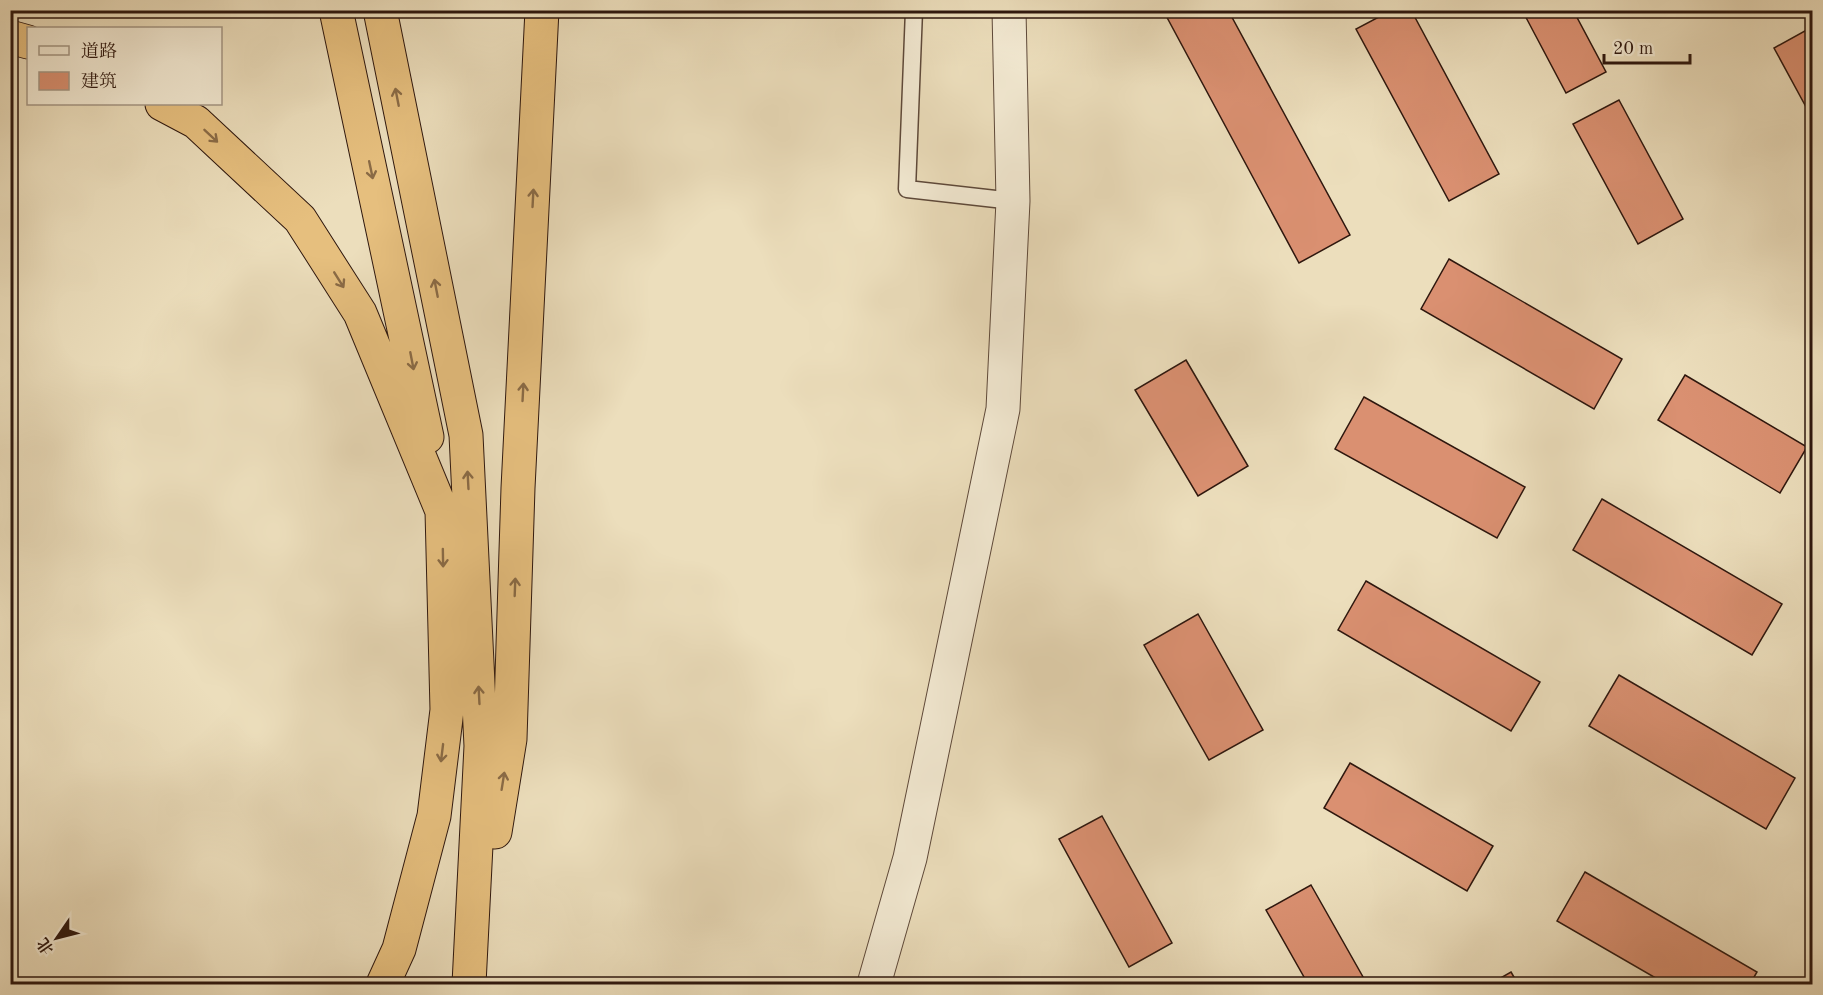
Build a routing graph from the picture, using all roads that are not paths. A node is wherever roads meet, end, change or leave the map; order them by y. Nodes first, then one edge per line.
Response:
1 (336, 10) edge
2 (380, 10) edge
3 (542, 10) edge
4 (914, 10) edge
5 (1009, 10) edge
6 (10, 37) edge
7 (27, 42) edge
8 (164, 105) edge
9 (1013, 201) junction
10 (442, 511) junction
11 (383, 984) edge
12 (470, 984) edge
13 (874, 984) edge

1 -> 10 highway
12 -> 2 highway
12 -> 3 highway
4 - 9 lane
5 - 9 street
6 - 7 highway
8 -> 10 highway
9 - 13 street
10 -> 11 highway

